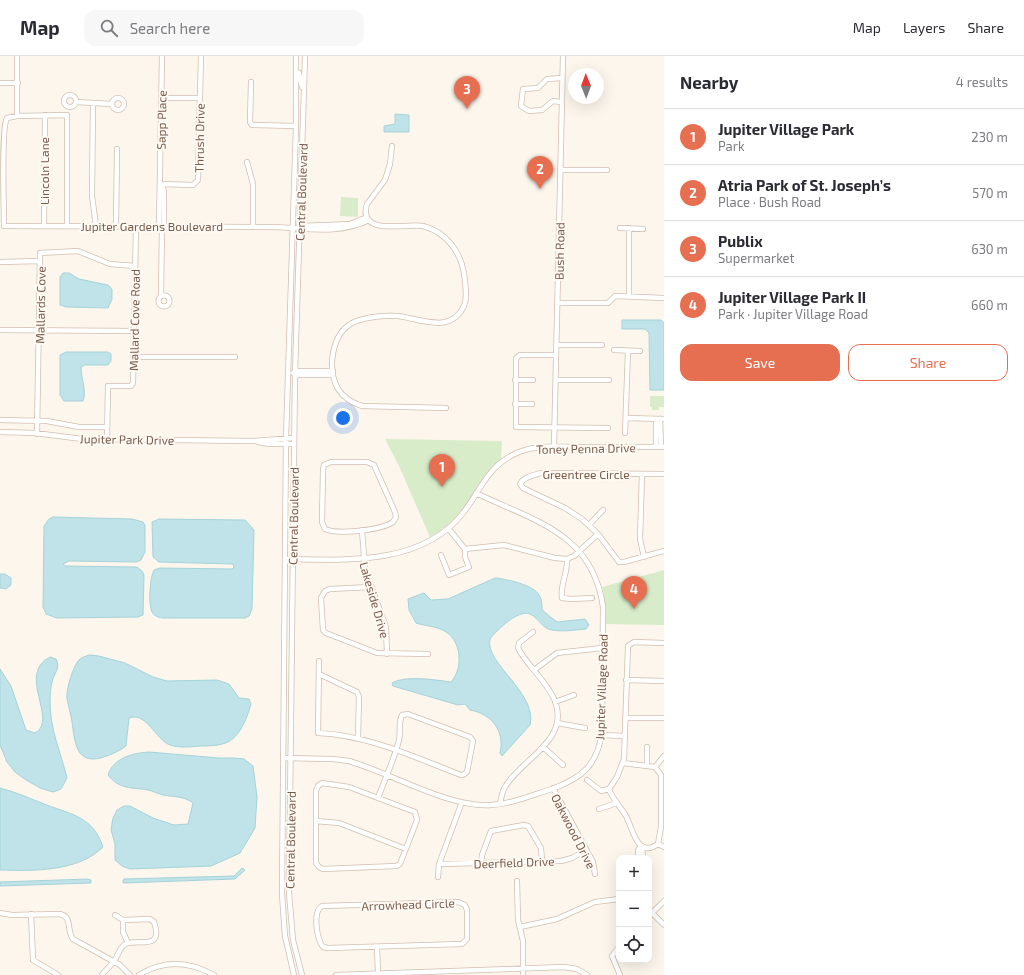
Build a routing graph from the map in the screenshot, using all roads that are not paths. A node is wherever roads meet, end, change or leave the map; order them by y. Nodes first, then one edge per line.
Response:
1 (18, 56) edge
2 (162, 56) edge
3 (201, 56) edge
4 (296, 56) edge
5 (305, 56) edge
6 (562, 56) edge
7 (296, 71) junction
8 (562, 78) junction
9 (251, 82) dead end
10 (0, 83) edge
11 (18, 83) junction
12 (162, 98) junction
13 (200, 98) junction
14 (76, 102) dead end
15 (93, 102) junction
16 (562, 102) junction
17 (304, 103) junction
18 (112, 104) dead end
19 (45, 115) junction
20 (17, 116) junction
21 (296, 126) junction
22 (303, 136) junction
23 (296, 137) junction
24 (2, 141) edge
25 (392, 146) dead end
26 (117, 149) dead end
27 (247, 162) dead end
28 (560, 170) junction
29 (607, 170) dead end
30 (161, 184) junction
31 (368, 218) junction
32 (44, 226) junction
33 (67, 226) junction
34 (96, 226) junction
35 (116, 226) junction
36 (136, 226) junction
37 (162, 226) junction
38 (253, 227) junction
39 (293, 227) junction
40 (300, 227) junction
41 (620, 228) dead end
42 (629, 228) junction
43 (643, 229) dead end
44 (0, 262) edge
45 (40, 262) junction
46 (135, 266) junction
47 (161, 296) dead end
48 (629, 296) junction
49 (664, 298) edge
50 (558, 303) junction
51 (0, 330) edge
52 (39, 330) junction
53 (134, 331) junction
54 (556, 345) junction
55 (602, 345) dead end
56 (614, 350) dead end
57 (628, 351) junction
58 (640, 351) dead end
59 (556, 355) junction
60 (133, 357) junction
61 (235, 357) dead end
62 (288, 373) junction
63 (295, 373) junction
64 (333, 373) junction
65 (515, 380) junction
66 (533, 380) dead end
67 (556, 380) junction
68 (609, 380) dead end
69 (515, 404) junction
70 (532, 404) dead end
71 (446, 408) dead end
72 (626, 418) junction
73 (662, 419) edge
74 (0, 420) edge
75 (36, 420) junction
76 (107, 427) junction
77 (555, 428) junction
78 (608, 428) dead end
79 (0, 432) edge
80 (625, 433) dead end
81 (36, 434) junction
82 (286, 438) junction
83 (294, 438) junction
84 (107, 439) junction
85 (254, 441) junction
86 (286, 444) junction
87 (294, 444) junction
88 (554, 447) junction
89 (656, 447) junction
90 (663, 447) edge
91 (642, 474) junction
92 (664, 474) edge
93 (476, 493) junction
94 (603, 510) dead end
95 (589, 525) junction
96 (448, 528) junction
97 (362, 530) junction
98 (598, 534) junction
99 (465, 549) junction
100 (580, 550) junction
101 (664, 551) edge
102 (441, 555) dead end
103 (644, 557) junction
104 (285, 559) junction
105 (293, 559) junction
106 (363, 559) junction
107 (567, 559) junction
108 (370, 587) junction
109 (592, 598) dead end
110 (533, 632) dead end
111 (664, 643) edge
112 (602, 648) junction
113 (387, 654) junction
114 (428, 654) dead end
115 (319, 661) dead end
116 (534, 670) junction
117 (319, 674) junction
118 (626, 680) junction
119 (664, 681) edge
120 (574, 695) dead end
121 (555, 702) junction
122 (625, 718) junction
123 (664, 718) edge
124 (557, 723) junction
125 (585, 728) dead end
126 (602, 735) junction
127 (625, 736) junction
128 (358, 737) junction
129 (543, 747) junction
130 (647, 747) dead end
131 (396, 750) junction
132 (664, 756) edge
133 (283, 758) junction
134 (291, 758) junction
135 (623, 763) junction
136 (563, 765) dead end
137 (647, 765) junction
138 (655, 766) junction
139 (386, 775) junction
140 (587, 780) dead end
141 (553, 788) junction
142 (609, 789) junction
143 (378, 798) junction
144 (462, 802) junction
145 (617, 803) junction
146 (500, 804) junction
147 (599, 809) dead end
148 (316, 821) junction
149 (658, 844) junction
150 (642, 846) junction
151 (664, 847) edge
152 (406, 848) junction
153 (586, 850) junction
154 (638, 855) edge
155 (643, 855) edge
156 (542, 861) junction
157 (481, 863) junction
158 (439, 864) junction
159 (596, 874) dead end
160 (438, 877) dead end
161 (517, 881) dead end
162 (616, 899) edge
163 (664, 901) edge
164 (652, 911) edge
165 (0, 913) edge
166 (30, 914) junction
167 (115, 915) dead end
168 (652, 915) edge
169 (123, 920) junction
170 (664, 926) edge
171 (520, 927) junction
172 (128, 943) junction
173 (377, 947) junction
174 (616, 951) edge
175 (114, 961) junction
176 (378, 972) junction
177 (522, 972) edge
178 (58, 975) edge
179 (102, 975) edge
180 (130, 975) edge
181 (139, 975) edge
182 (214, 975) edge
183 (294, 975) edge
184 (302, 975) edge
185 (336, 975) edge
186 (587, 975) edge
187 (620, 975) edge

1 - 11 street
2 - 12 street, Sapp Place
3 - 13 street, Thrush Drive
4 - 7 street, Central Boulevard
5 - 17 street, Central Boulevard
6 - 8 street, Bush Road
7 - 17 street
7 - 21 street, Central Boulevard
8 - 16 street, Bush Road
8 - 16 street
9 - 21 street
10 - 11 street
11 - 20 street
12 - 13 street
12 - 30 street, Sapp Place
13 - 30 street, Thrush Drive
14 - 15 street
15 - 18 street
15 - 34 street
16 - 28 street, Bush Road
17 - 22 street, Central Boulevard
19 - 20 street
19 - 32 street, Lincoln Lane
19 - 33 street
20 - 24 street
21 - 23 street, Central Boulevard
22 - 23 street
22 - 40 street, Central Boulevard
23 - 39 street, Central Boulevard
24 - 32 street, Jupiter Gardens Boulevard
25 - 31 street
26 - 35 street
27 - 38 street
28 - 29 street
28 - 50 street, Bush Road
30 - 37 street, Sapp Place
31 - 40 street, Jupiter Gardens Boulevard
31 - 64 street
32 - 33 street, Jupiter Gardens Boulevard
33 - 34 street, Jupiter Gardens Boulevard
34 - 35 street, Jupiter Gardens Boulevard
35 - 36 street, Jupiter Gardens Boulevard
36 - 37 street, Jupiter Gardens Boulevard
36 - 46 street, Mallard Cove Road
37 - 38 street, Jupiter Gardens Boulevard
37 - 47 street, Sapp Place
38 - 39 street, Jupiter Gardens Boulevard
39 - 40 street, Jupiter Gardens Boulevard
39 - 62 street, Central Boulevard
40 - 63 street, Central Boulevard
41 - 42 street
42 - 43 street
42 - 48 street
44 - 45 street
45 - 46 street, Mallards Cove
45 - 52 street, Mallards Cove
46 - 53 street, Mallard Cove Road
48 - 49 street
48 - 50 street
50 - 54 street, Bush Road
51 - 52 street
52 - 53 street
52 - 75 street, Mallards Cove
53 - 60 street, Mallard Cove Road
54 - 55 street
54 - 59 street, Bush Road
56 - 57 street
57 - 58 street
57 - 72 street
59 - 65 street
59 - 67 street, Bush Road
60 - 61 street
60 - 76 street, Mallard Cove Road
62 - 63 street
62 - 82 street, Central Boulevard
63 - 64 street
63 - 83 street, Central Boulevard
64 - 71 street
65 - 66 street
65 - 69 street
67 - 68 street
67 - 77 street, Bush Road
69 - 70 street
69 - 77 street
72 - 73 street
72 - 80 street
73 - 89 street
73 - 90 street
74 - 75 street
75 - 76 street
75 - 81 street, Mallards Cove
76 - 84 street, Mallard Cove Road
77 - 78 street
77 - 88 street, Bush Road
79 - 81 street, Jupiter Park Drive
81 - 84 street, Jupiter Park Drive
82 - 83 street, Jupiter Park Drive
82 - 85 street, Jupiter Park Drive
82 - 86 street, Central Boulevard
83 - 87 street, Central Boulevard
84 - 85 street, Jupiter Park Drive
85 - 86 street, Jupiter Park Drive
86 - 87 street, Jupiter Park Drive
86 - 104 street, Central Boulevard
87 - 105 street, Central Boulevard
88 - 89 street, Toney Penna Drive
88 - 93 street, Toney Penna Drive
89 - 90 street, Toney Penna Drive
91 - 92 street, Greentree Circle
91 - 95 street, Greentree Circle
91 - 103 street
93 - 96 street, Toney Penna Drive
93 - 100 street, Jupiter Village Road
94 - 95 street
95 - 98 street, Greentree Circle
96 - 99 street
96 - 106 street, Toney Penna Drive
97 - 97 street
97 - 106 street, Lakeside Drive
98 - 100 street
98 - 103 street, Greentree Circle
99 - 102 street
99 - 107 street
100 - 107 street
100 - 112 street, Jupiter Village Road
101 - 103 street, Greentree Circle
104 - 105 street, Toney Penna Drive
104 - 133 street, Central Boulevard
105 - 106 street, Toney Penna Drive
105 - 134 street, Central Boulevard
106 - 108 street, Lakeside Drive
107 - 109 street
108 - 113 street, Lakeside Drive
108 - 113 street
110 - 116 street
111 - 118 street
112 - 116 street
112 - 126 street, Jupiter Village Road
113 - 114 street, Lakeside Drive
115 - 117 street
116 - 121 street
117 - 128 street
117 - 128 street
118 - 119 street
118 - 122 street
120 - 121 street
121 - 124 street
122 - 123 street
122 - 127 street
124 - 125 street
124 - 129 street
126 - 127 street
126 - 141 street, Jupiter Village Road
127 - 135 street
128 - 131 street
129 - 136 street
129 - 146 street
130 - 137 street
131 - 131 street
131 - 139 street
132 - 138 street
133 - 134 street, Jupiter Village Road
133 - 183 street, Central Boulevard
134 - 139 street, Jupiter Village Road
134 - 184 street, Central Boulevard
135 - 137 street
135 - 142 street
137 - 138 street
138 - 149 street
139 - 143 street
139 - 144 street, Jupiter Village Road
140 - 142 street
141 - 146 street, Jupiter Village Road
141 - 153 street, Oakwood Drive
142 - 145 street
143 - 148 street
143 - 152 street
144 - 146 street, Jupiter Village Road
144 - 158 street
145 - 147 street
145 - 150 street
148 - 152 street
148 - 152 street
149 - 150 street
149 - 151 street
150 - 154 street
150 - 155 street
153 - 156 street, Deerfield Drive
153 - 159 street, Oakwood Drive
156 - 157 street, Deerfield Drive
156 - 157 street
157 - 158 street, Deerfield Drive
158 - 160 street
161 - 171 street
162 - 171 street
163 - 164 street
165 - 166 street
166 - 175 street
166 - 178 street
167 - 169 street
168 - 170 street
169 - 172 street
169 - 172 street
171 - 177 street
172 - 175 street
173 - 173 street, Arrowhead Circle
173 - 176 street
174 - 187 street
175 - 179 street
175 - 180 street
176 - 177 street
176 - 185 street
177 - 186 street
181 - 182 street

